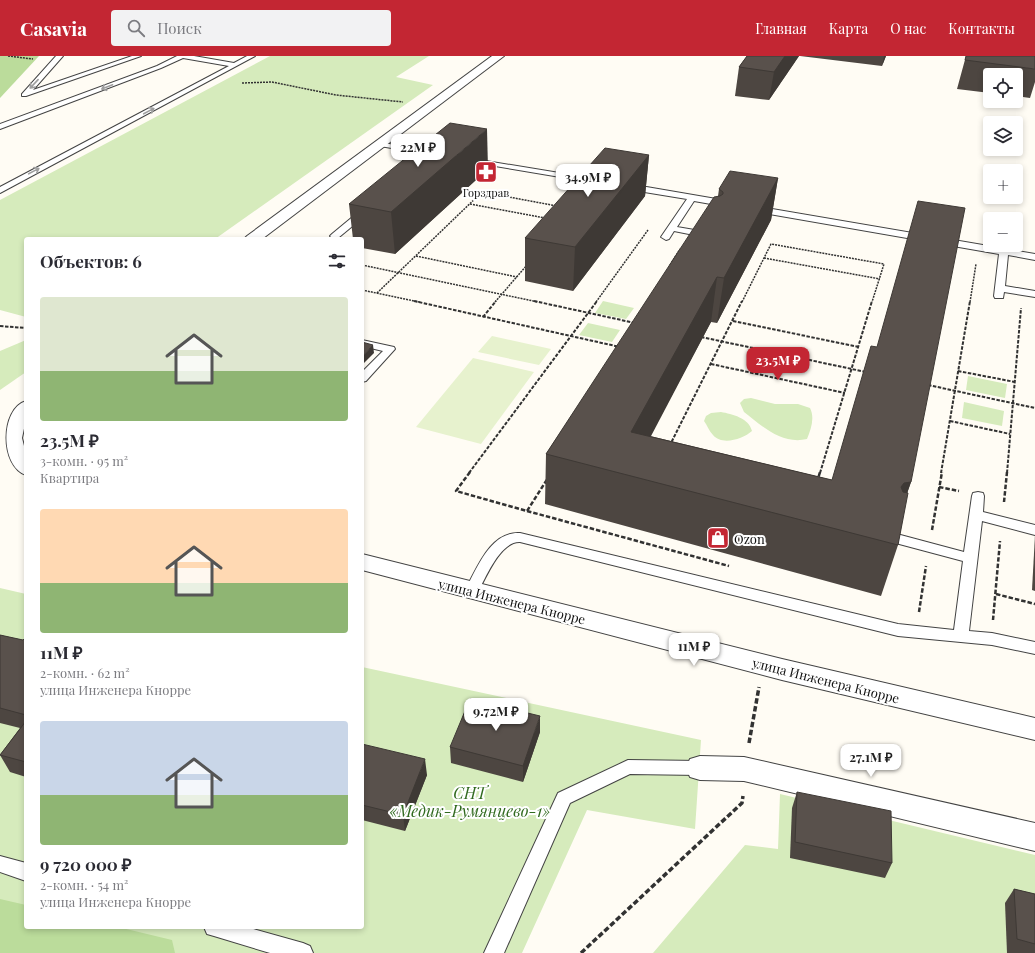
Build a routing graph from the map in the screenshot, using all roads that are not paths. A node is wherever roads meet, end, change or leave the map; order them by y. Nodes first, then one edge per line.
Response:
1 (60, 56) edge
2 (116, 56) edge
3 (182, 56) edge
4 (252, 56) edge
5 (499, 56) edge
6 (136, 57) edge
7 (236, 65) junction
8 (0, 127) edge
9 (380, 144) junction
10 (466, 159) edge
11 (424, 163) edge
12 (606, 183) edge
13 (622, 186) edge
14 (0, 190) edge
15 (692, 198) junction
16 (371, 206) edge
17 (672, 228) junction
18 (711, 235) edge
19 (336, 236) dead end
20 (255, 237) edge
21 (666, 237) dead end
22 (983, 249) edge
23 (1004, 252) joint
24 (1035, 257) edge
25 (1035, 294) edge
26 (364, 342) edge
27 (364, 377) edge
28 (24, 410) edge
29 (24, 466) edge
30 (978, 496) dead end
31 (976, 515) junction
32 (1035, 530) edge
33 (893, 538) edge
34 (970, 558) junction
35 (364, 563) edge
36 (472, 590) junction
37 (961, 636) junction
38 (1035, 648) edge
39 (1035, 729) edge
40 (700, 768) joint
41 (1035, 837) edge
42 (0, 864) edge
43 (24, 871) edge
44 (221, 929) edge
45 (303, 953) edge
46 (494, 953) edge

1 -> 6 lane
2 - 6 lane
3 - 7 lane
3 -> 8 lane
4 - 7 lane
5 - 9 street
14 -> 7 lane
9 - 11 lane
9 - 20 street
10 - 12 lane
13 - 15 lane
15 - 17 lane
15 - 22 lane
16 - 19 lane
17 - 18 lane
17 - 21 lane
23 - 24 lane
23 - 25 lane
26 - 27 lane
28 - 29 street
30 - 31 lane
31 - 32 lane
31 - 34 lane
33 - 34 lane
34 - 37 lane
35 - 36 street, улица Инженера Кнорре
36 - 37 lane
36 - 39 street, улица Инженера Кнорре
37 - 38 lane
40 - 41 street
40 - 46 lane
42 - 43 lane
44 - 45 lane

